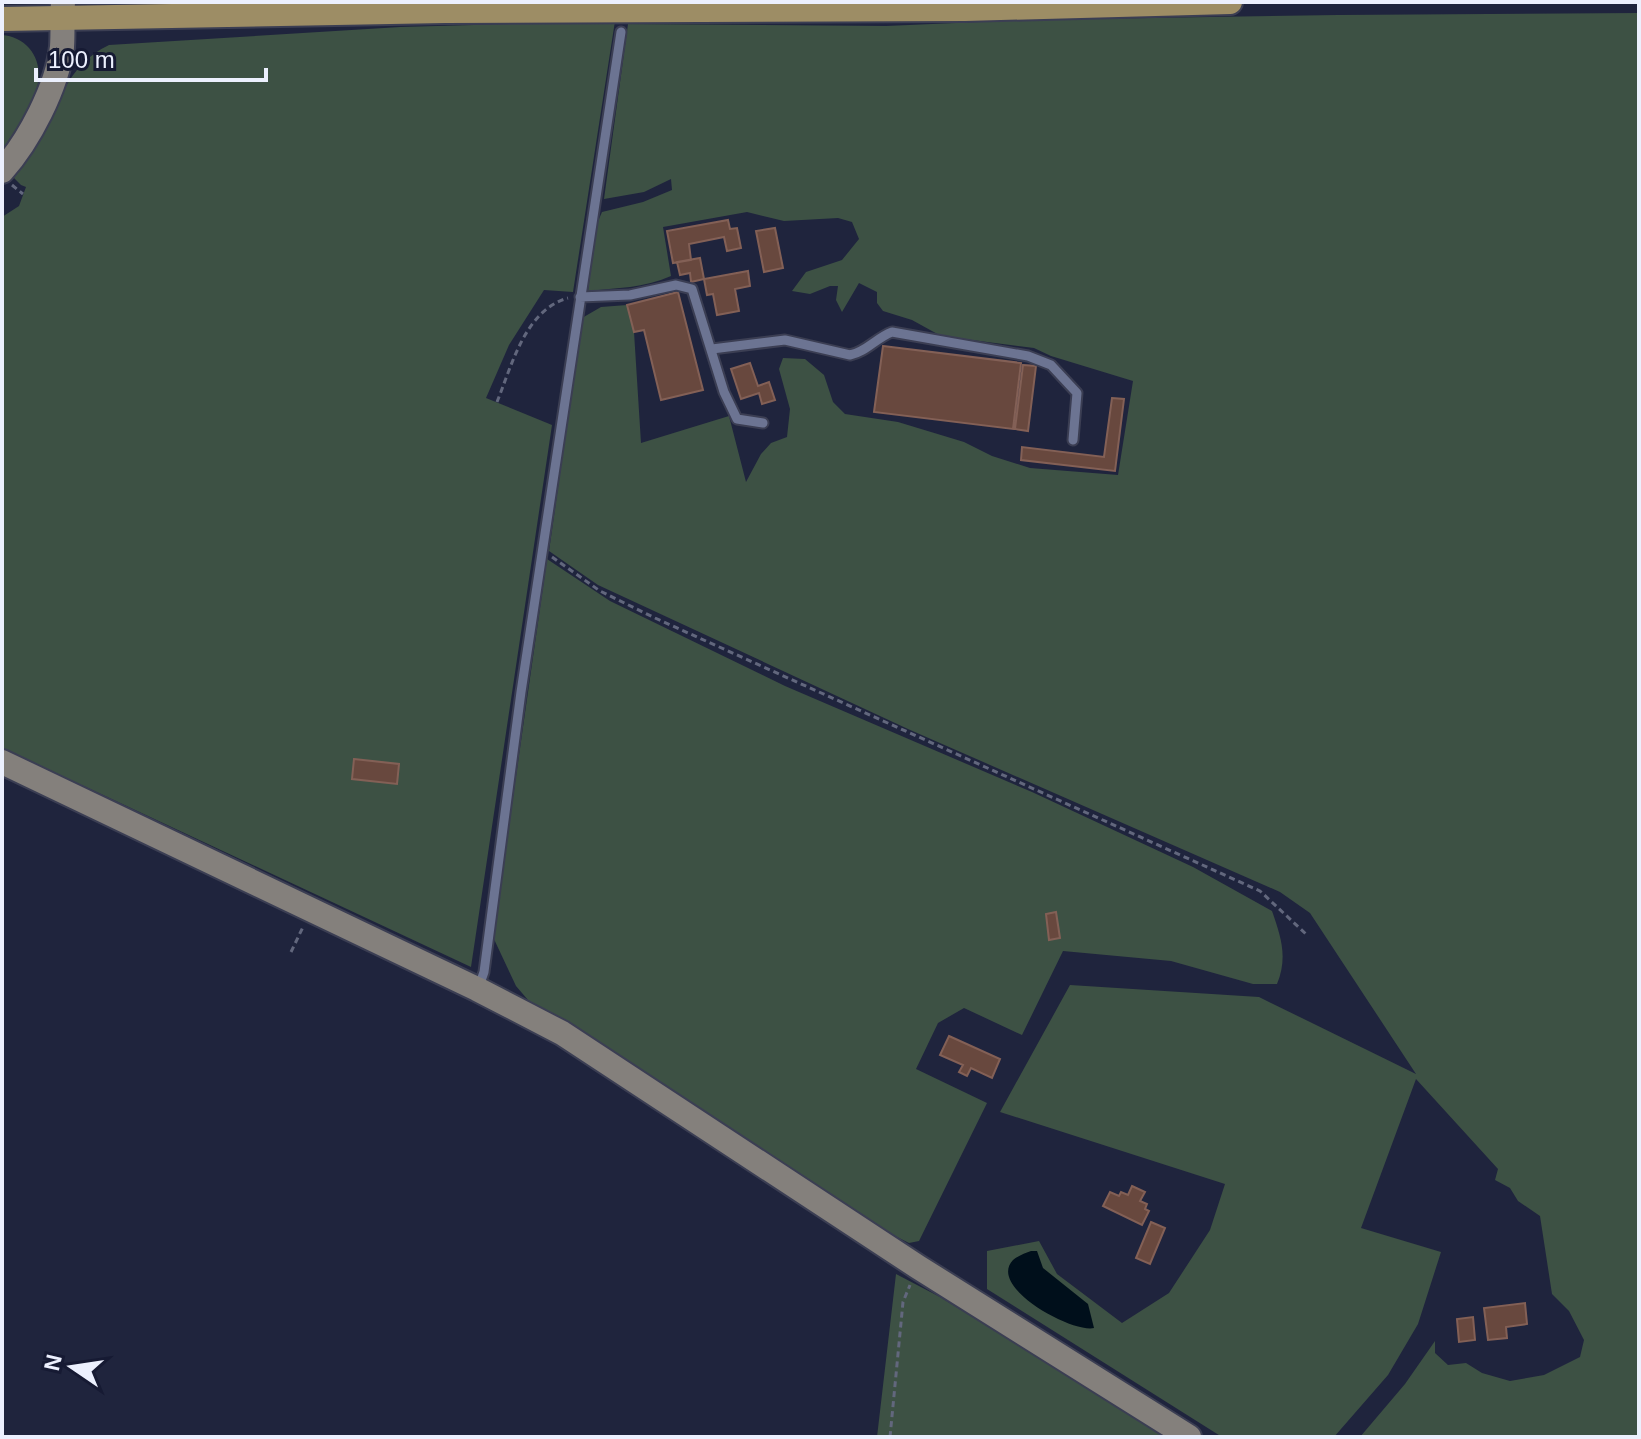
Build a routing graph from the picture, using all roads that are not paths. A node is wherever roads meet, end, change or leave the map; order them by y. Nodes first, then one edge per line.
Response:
1 (1230, 2) edge
2 (62, 10) edge
3 (2, 19) edge
4 (621, 32) dead end
5 (2, 171) edge
6 (580, 297) junction
7 (712, 349) junction
8 (763, 423) dead end
9 (1073, 440) dead end
10 (2, 762) edge
11 (477, 989) junction
12 (1189, 1437) edge

1 - 2 main road
2 - 3 main road
2 - 5 main road
4 - 6 lane
6 - 7 lane
6 - 11 lane
7 - 8 lane
7 - 9 lane
10 - 11 main road
11 - 12 main road

